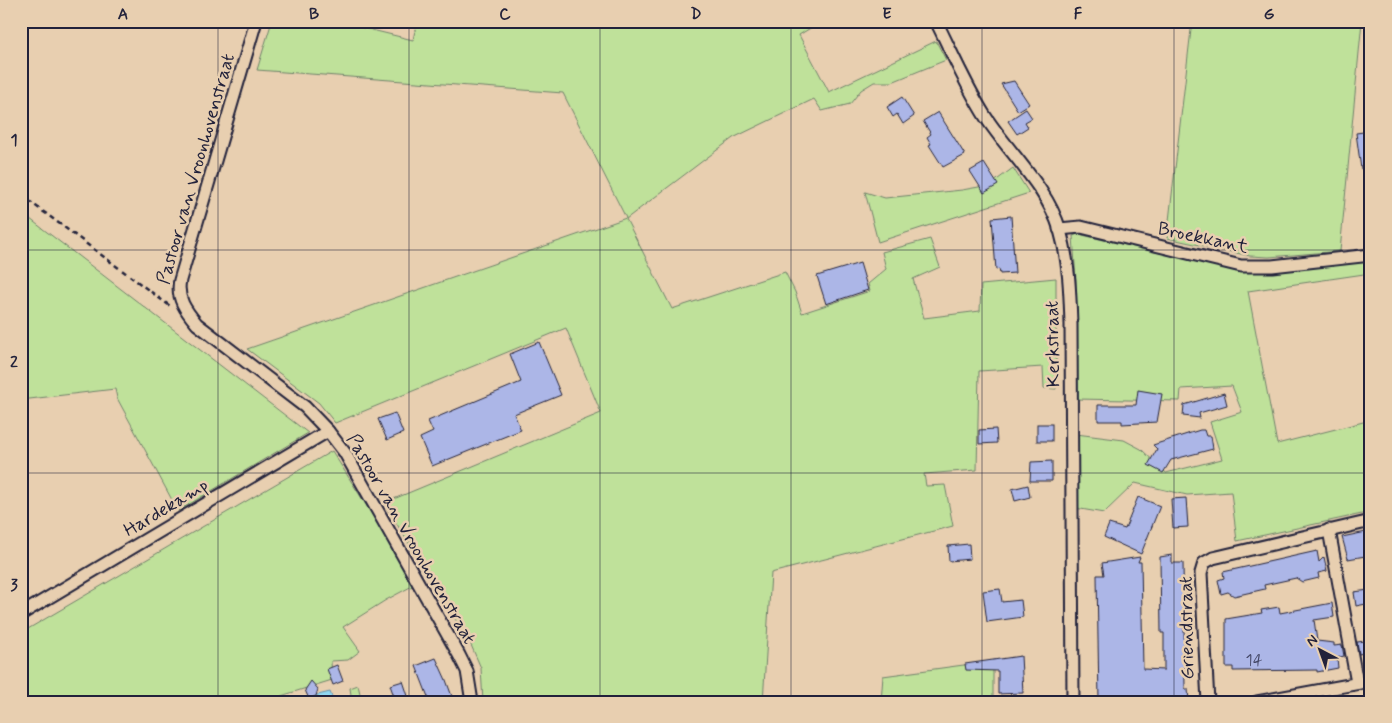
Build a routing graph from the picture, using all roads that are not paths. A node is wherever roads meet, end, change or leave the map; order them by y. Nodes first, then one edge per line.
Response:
1 (256, 21) edge
2 (936, 21) edge
3 (1060, 229) junction
4 (1371, 255) edge
5 (328, 432) junction
6 (1371, 521) edge
7 (1329, 530) junction
8 (21, 614) edge
9 (1371, 681) edge
10 (1357, 683) junction
11 (472, 702) edge
12 (1072, 702) edge
13 (1208, 702) edge
14 (1258, 702) edge

1 - 5 street, Pastoor van Vroonhovenstraat
2 - 3 street, Kerkstraat
3 - 4 street, Broekkant
3 - 12 street, Kerkstraat
5 - 8 street, Hardekamp
5 - 11 street, Pastoor van Vroonhovenstraat
6 - 7 street, Griendstraat
7 - 10 street
7 - 13 street, Griendstraat
9 - 10 street
10 - 14 street

